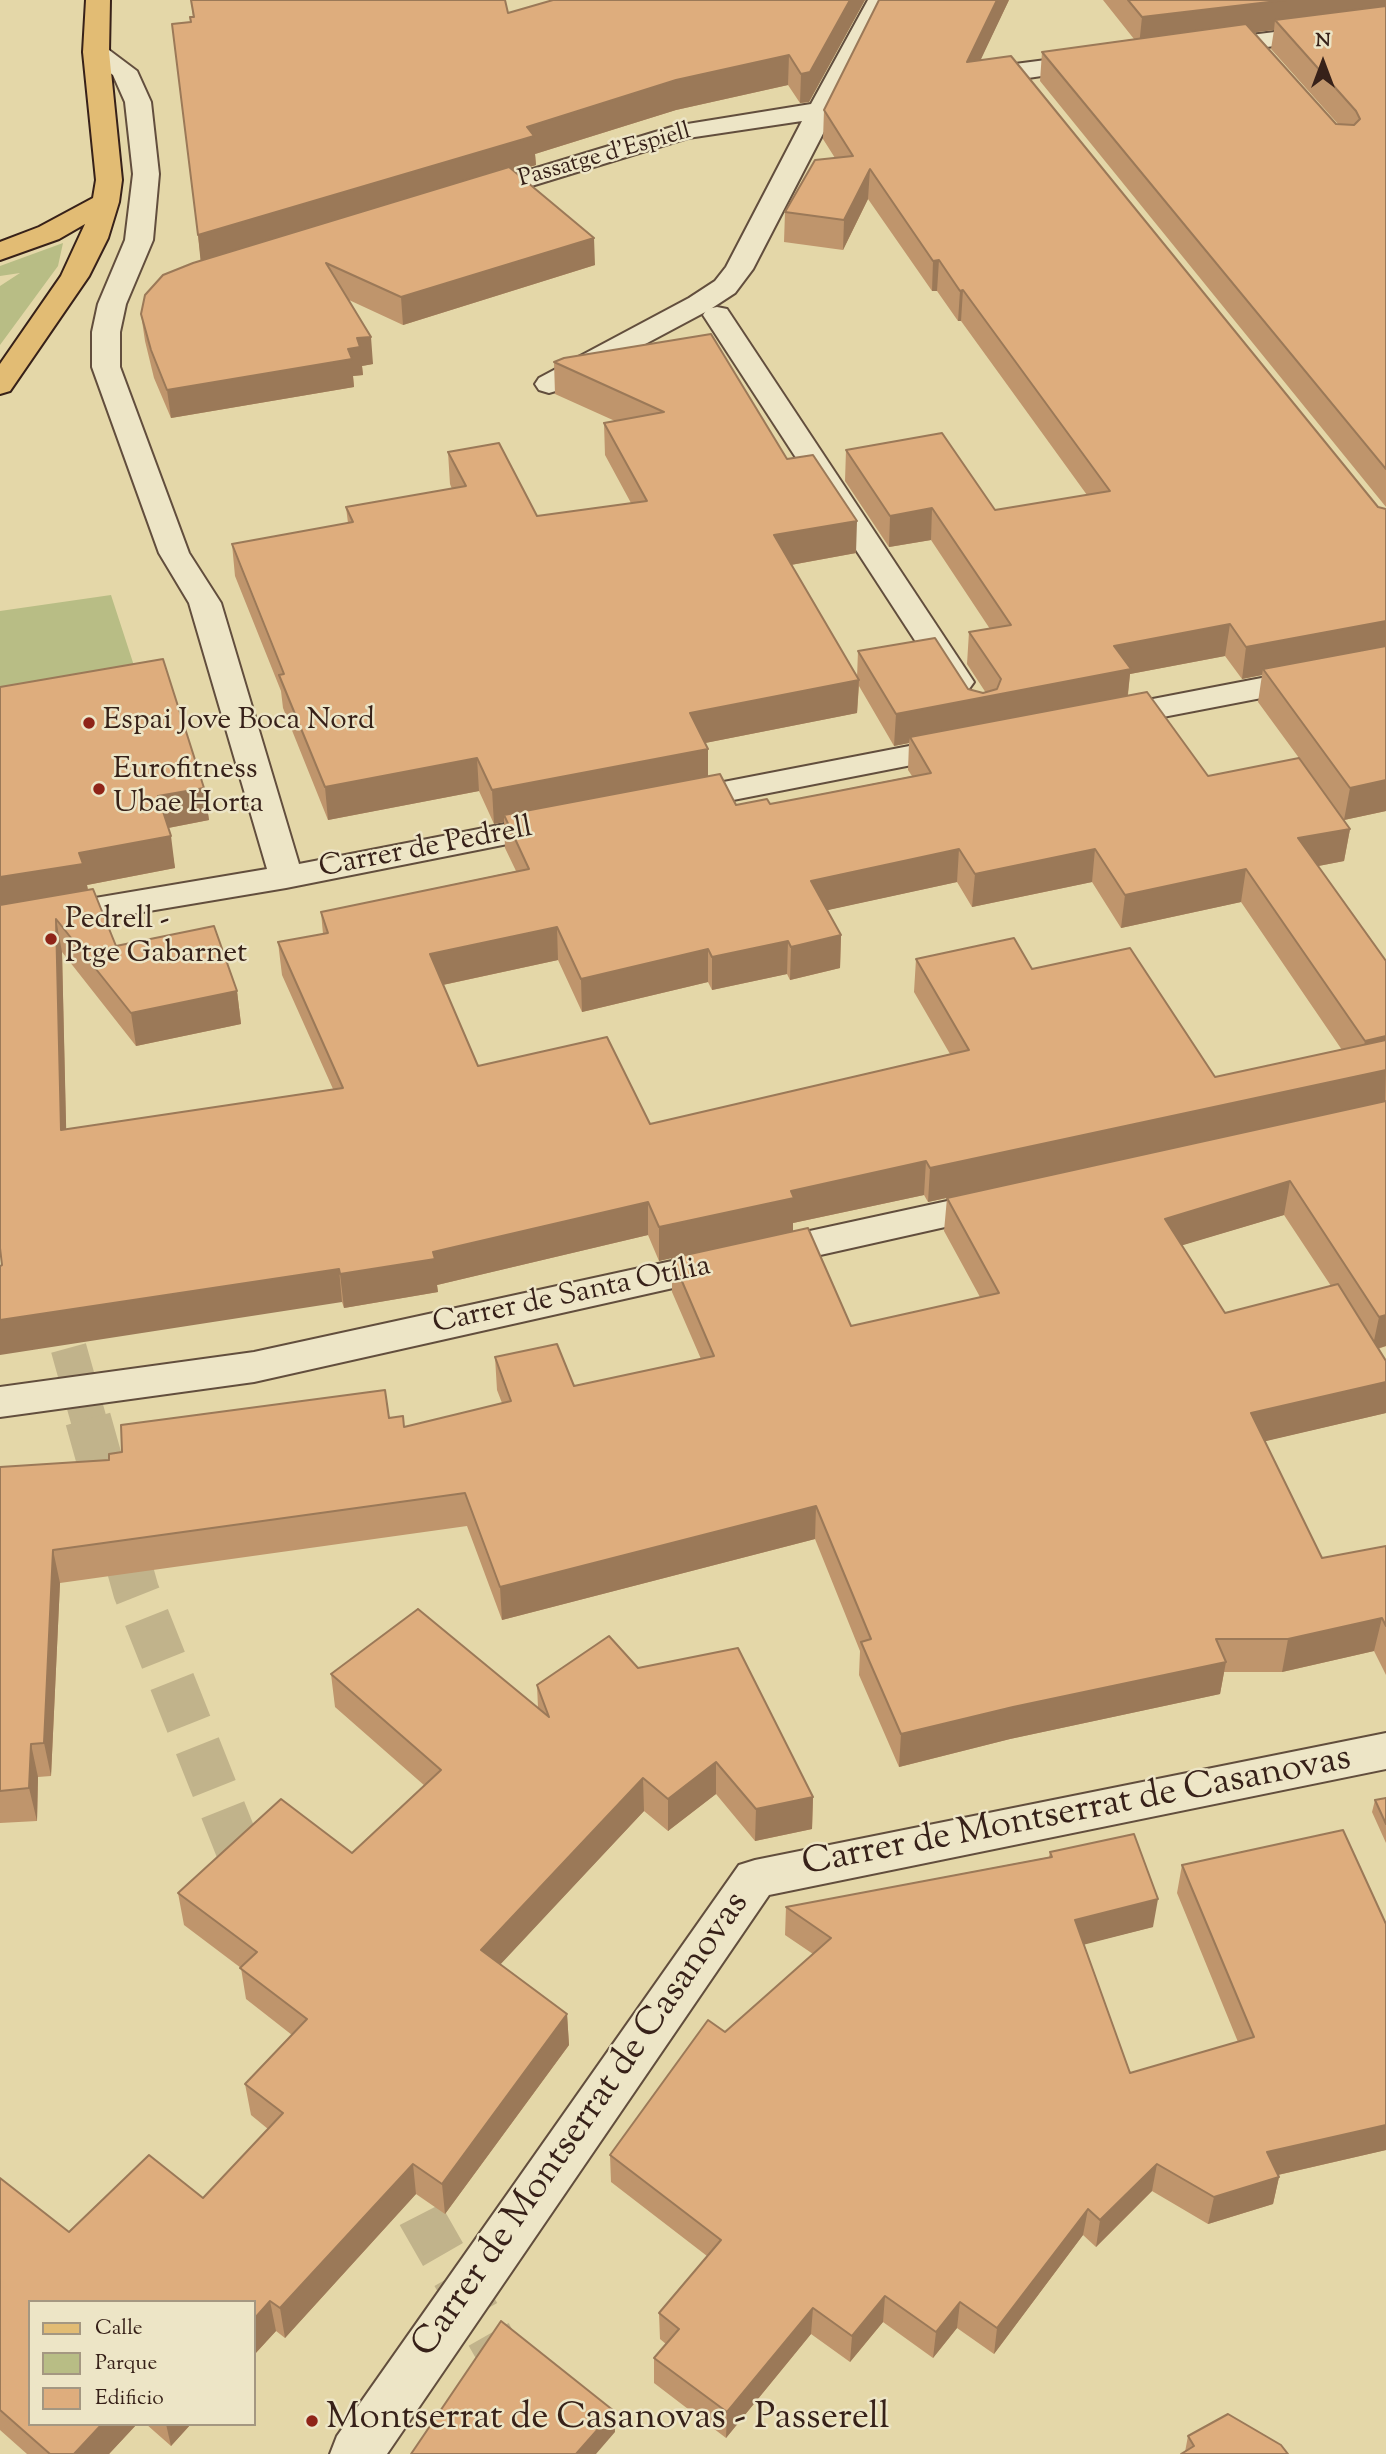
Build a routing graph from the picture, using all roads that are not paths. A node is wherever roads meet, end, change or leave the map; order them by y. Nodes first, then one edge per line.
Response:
1 (98, 0) edge
2 (880, 0) edge
3 (1386, 25) edge
4 (1194, 49) edge
5 (96, 52) junction
6 (1111, 60) edge
7 (1038, 101) edge
8 (820, 110) junction
9 (106, 202) junction
10 (448, 203) edge
11 (0, 252) edge
12 (141, 295) dead end
13 (112, 304) junction
14 (717, 316) dead end
15 (549, 384) dead end
16 (0, 385) edge
17 (1386, 664) edge
18 (972, 702) edge
19 (1078, 724) edge
20 (998, 739) edge
21 (640, 808) edge
22 (585, 819) edge
23 (286, 877) junction
24 (0, 925) edge
25 (1031, 1195) edge
26 (0, 1402) edge
27 (1386, 1752) edge
28 (356, 2454) edge

1 - 5 main road
2 - 8 street
3 - 4 street
5 - 9 main road
5 - 13 street
6 - 7 street
8 - 10 street, Passatge d'Espiell
8 - 15 street
9 - 11 main road
9 - 16 main road
12 - 13 street
13 - 23 street
14 - 18 street
17 - 19 street
20 - 21 street
22 - 23 street, Carrer de Pedrell
23 - 24 street, Carrer de Pedrell
25 - 26 street, Carrer de Santa Otília
27 - 28 street, Carrer de Montserrat de Casanovas

